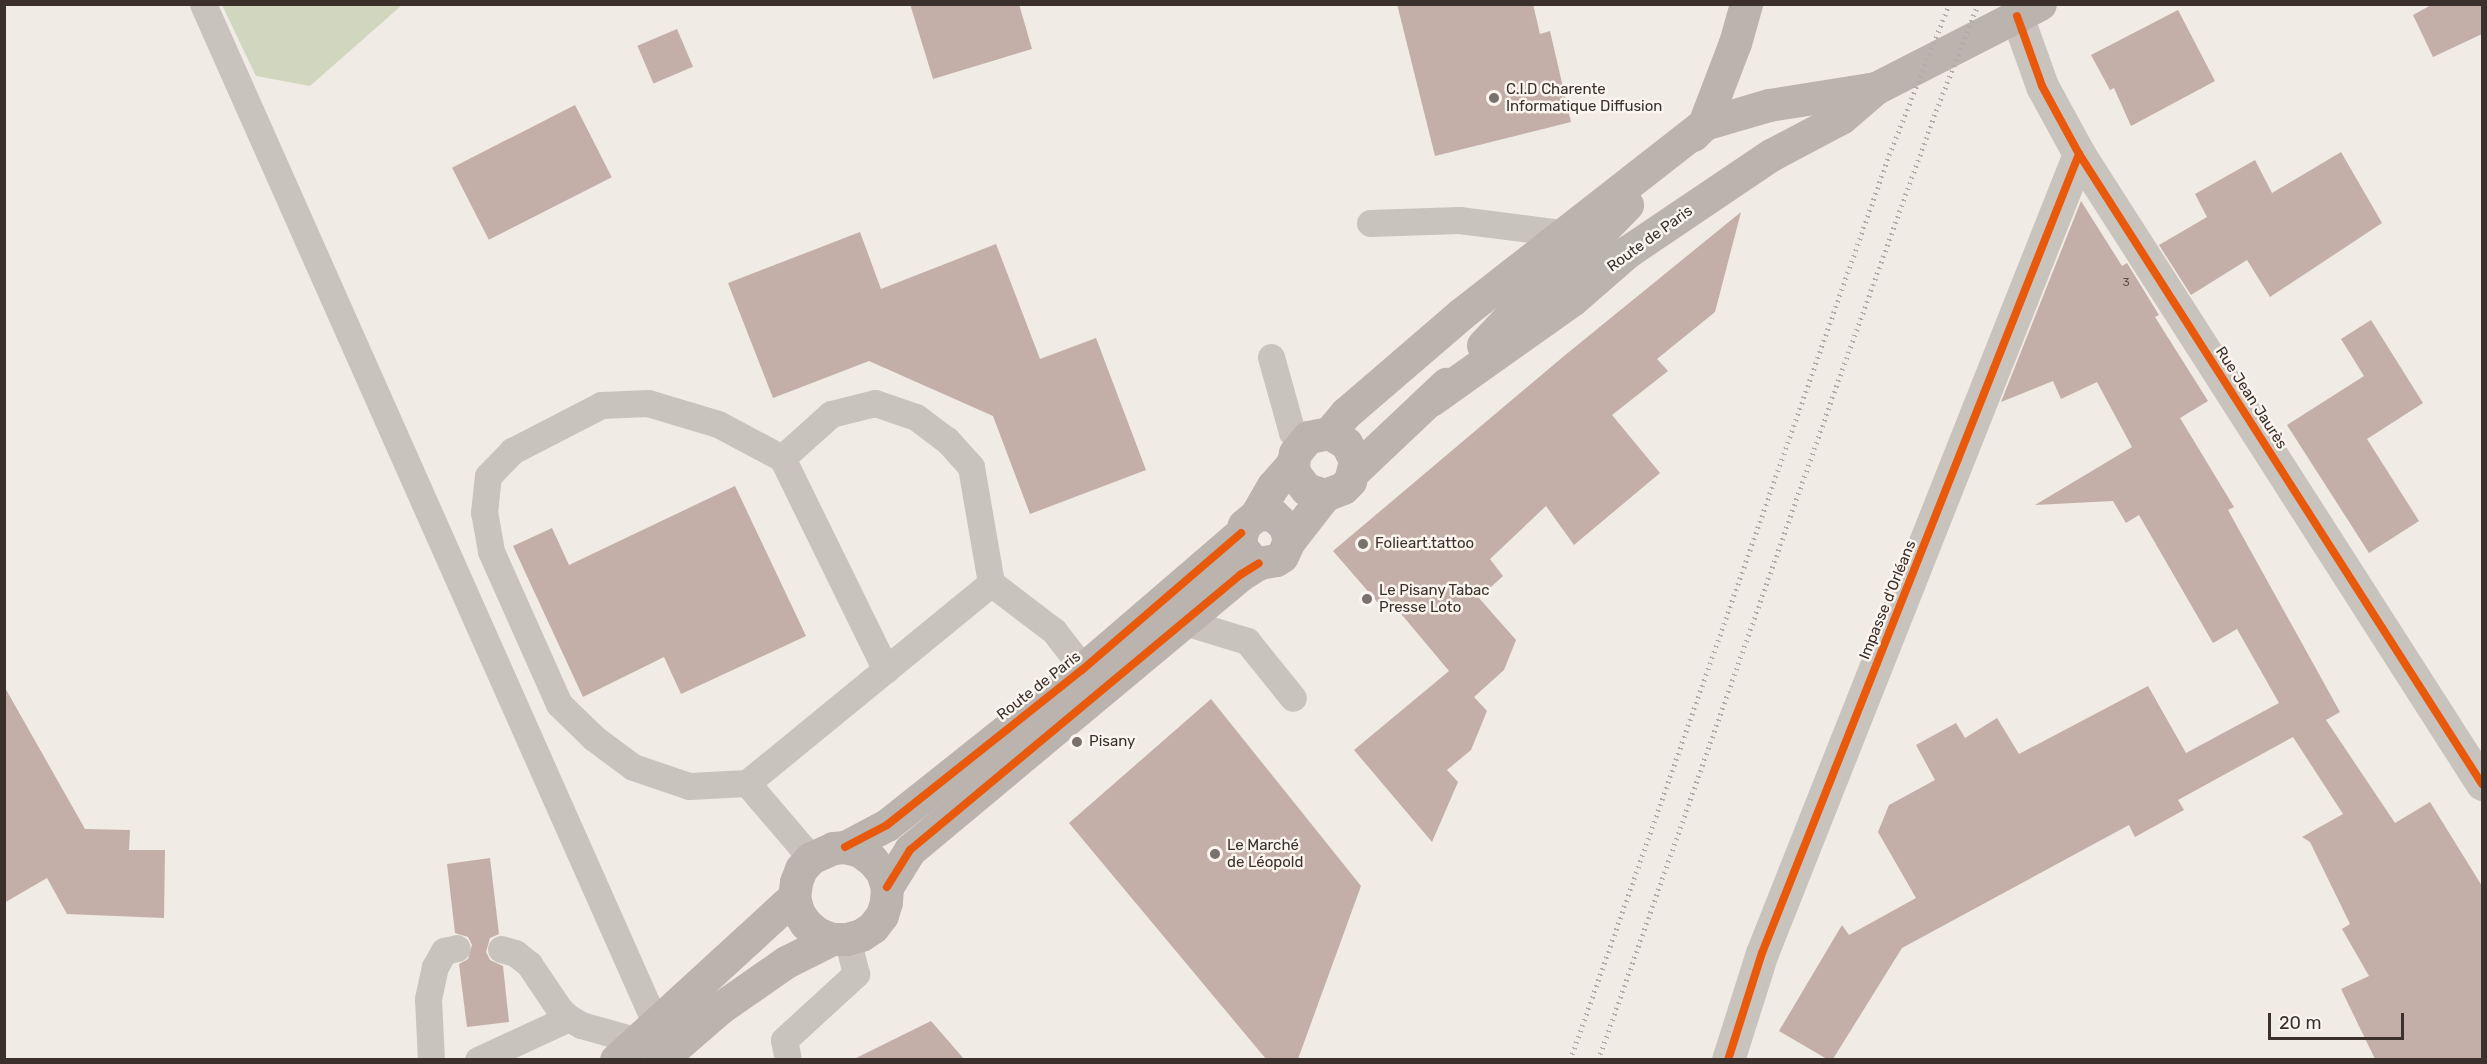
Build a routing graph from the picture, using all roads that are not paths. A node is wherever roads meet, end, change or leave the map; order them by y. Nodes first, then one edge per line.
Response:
1 (203, 4) edge
2 (1746, 4) edge
3 (2029, 10) edge
4 (1876, 88) junction
5 (1704, 124) junction
6 (2079, 154) junction
7 (1370, 223) dead end
8 (1562, 233) junction
9 (1271, 357) dead end
10 (1431, 400) junction
11 (1307, 447) junction
12 (782, 458) junction
13 (1354, 471) junction
14 (1325, 495) junction
15 (1249, 524) junction
16 (1289, 541) junction
17 (1259, 563) junction
18 (991, 583) junction
19 (1185, 622) junction
20 (886, 670) junction
21 (1092, 680) junction
22 (1293, 698) dead end
23 (747, 783) junction
24 (2482, 784) edge
25 (845, 848) junction
26 (810, 858) junction
27 (887, 887) junction
28 (794, 897) junction
29 (840, 939) junction
30 (457, 948) dead end
31 (501, 949) dead end
32 (569, 1018) junction
33 (648, 1047) edge
34 (430, 1059) edge
35 (478, 1059) edge
36 (788, 1059) edge
37 (1728, 1059) edge

1 - 33 lane
2 - 5 main road
3 - 4 main road, Route de Paris
3 - 6 street, Rue Jean Jaurès
4 - 5 main road, Route de Paris
4 - 10 main road, Route de Paris
5 - 8 main road, Route de Paris
5 - 10 main road, Route de Paris
6 - 24 street, Rue Jean Jaurès
6 - 37 street, Impasse d'Orléans
7 - 8 lane
8 - 11 main road, Route de Paris
9 - 11 lane
10 - 13 main road, Route de Paris
11 - 13 main road
11 - 14 main road
11 - 15 main road, Route de Paris
12 - 18 lane
12 - 20 lane
12 - 23 lane
13 - 14 main road, Route de Paris
14 - 16 main road, Route de Paris
15 - 16 main road
15 - 17 main road
15 - 21 main road, Route de Paris
16 - 17 main road, Route de Paris
17 - 19 main road, Route de Paris
18 - 20 lane
18 - 21 lane
19 - 21 main road, Route de Paris
19 - 22 lane
20 - 23 lane
21 - 25 main road, Route de Paris
21 - 27 main road, Route de Paris
23 - 26 lane
25 - 26 main road, Route de Paris
25 - 27 main road
26 - 28 main road
27 - 29 main road, Route de Paris
28 - 29 main road
28 - 33 main road
29 - 33 main road, Route de Paris
29 - 36 lane
30 - 34 lane
31 - 32 lane
32 - 33 lane
32 - 35 lane

